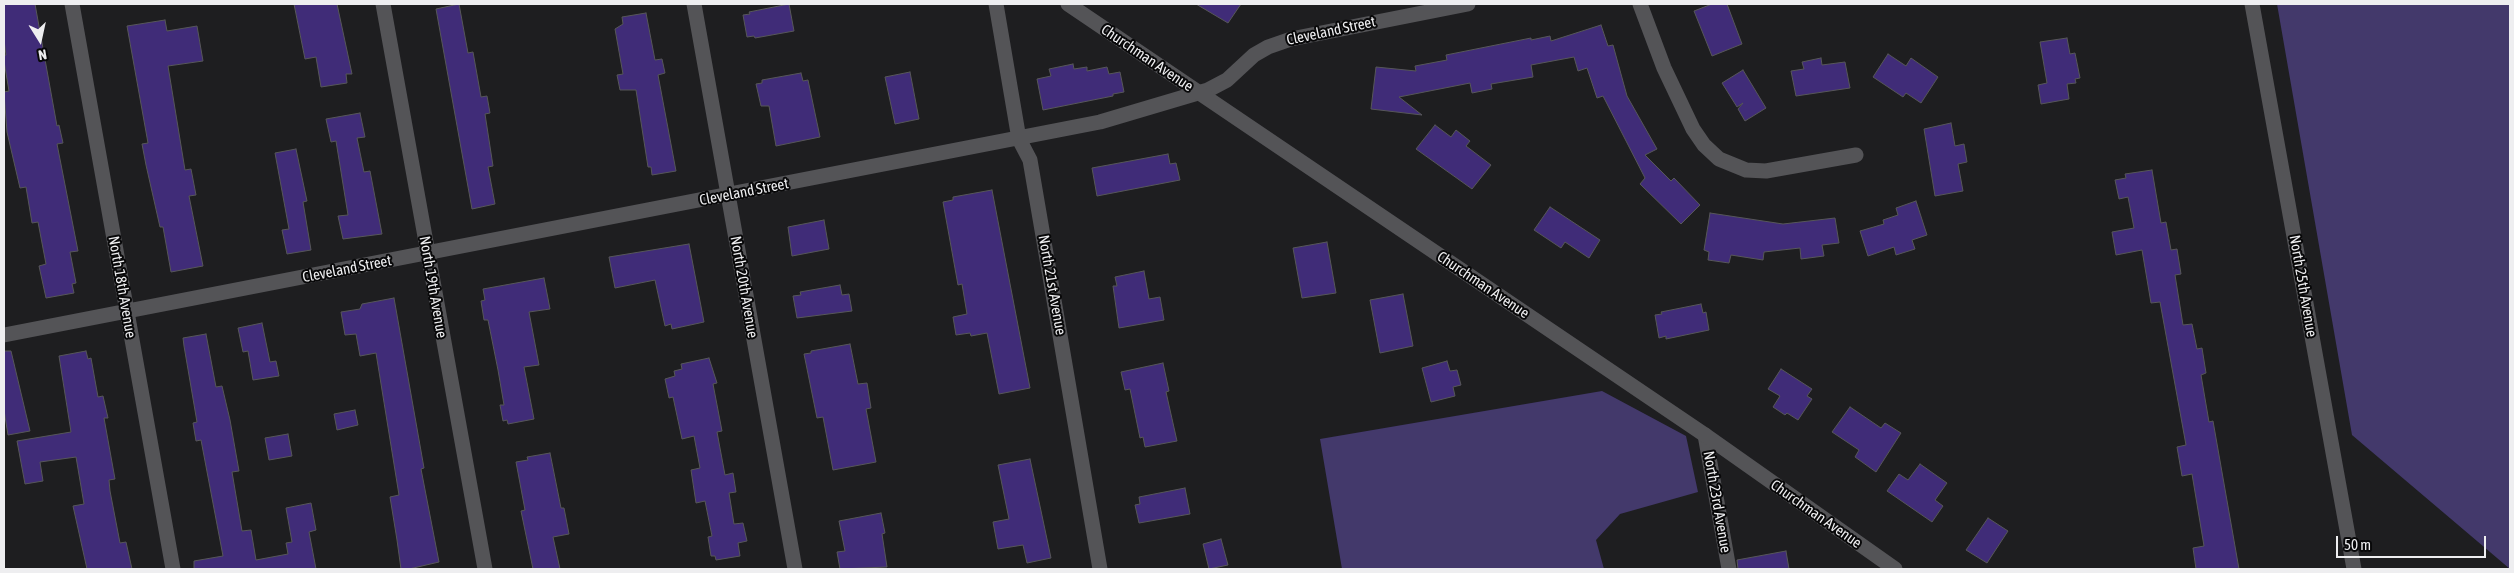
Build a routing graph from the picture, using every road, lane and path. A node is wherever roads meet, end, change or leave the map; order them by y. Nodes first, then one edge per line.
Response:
1 (72, 4) edge
2 (383, 4) edge
3 (694, 4) edge
4 (996, 4) edge
5 (1068, 4) edge
6 (1468, 4) edge
7 (1640, 4) edge
8 (2252, 4) edge
9 (1200, 93) junction
10 (1019, 139) junction
11 (1856, 155) dead end
12 (728, 195) junction
13 (427, 253) junction
14 (127, 311) junction
15 (4, 335) edge
16 (1705, 435) junction
17 (173, 569) edge
18 (485, 569) edge
19 (795, 569) edge
20 (1100, 569) edge
21 (1729, 569) edge
22 (1895, 569) edge
23 (2354, 569) edge

1 - 14 street, North 18th Avenue
2 - 13 street, North 19th Avenue
3 - 12 street, North 20th Avenue
4 - 10 street, North 21st Avenue
5 - 9 street, Churchman Avenue
6 - 9 street, Cleveland Street
7 - 11 street
8 - 23 street, North 25th Avenue
9 - 10 street, Cleveland Street
9 - 16 street, Churchman Avenue
10 - 12 street, Cleveland Street
10 - 20 street, North 21st Avenue
12 - 13 street, Cleveland Street
12 - 19 street, North 20th Avenue
13 - 14 street, Cleveland Street
13 - 18 street, North 19th Avenue
14 - 15 street, Cleveland Street
14 - 17 street, North 18th Avenue
16 - 21 street, North 23rd Avenue
16 - 22 street, Churchman Avenue

